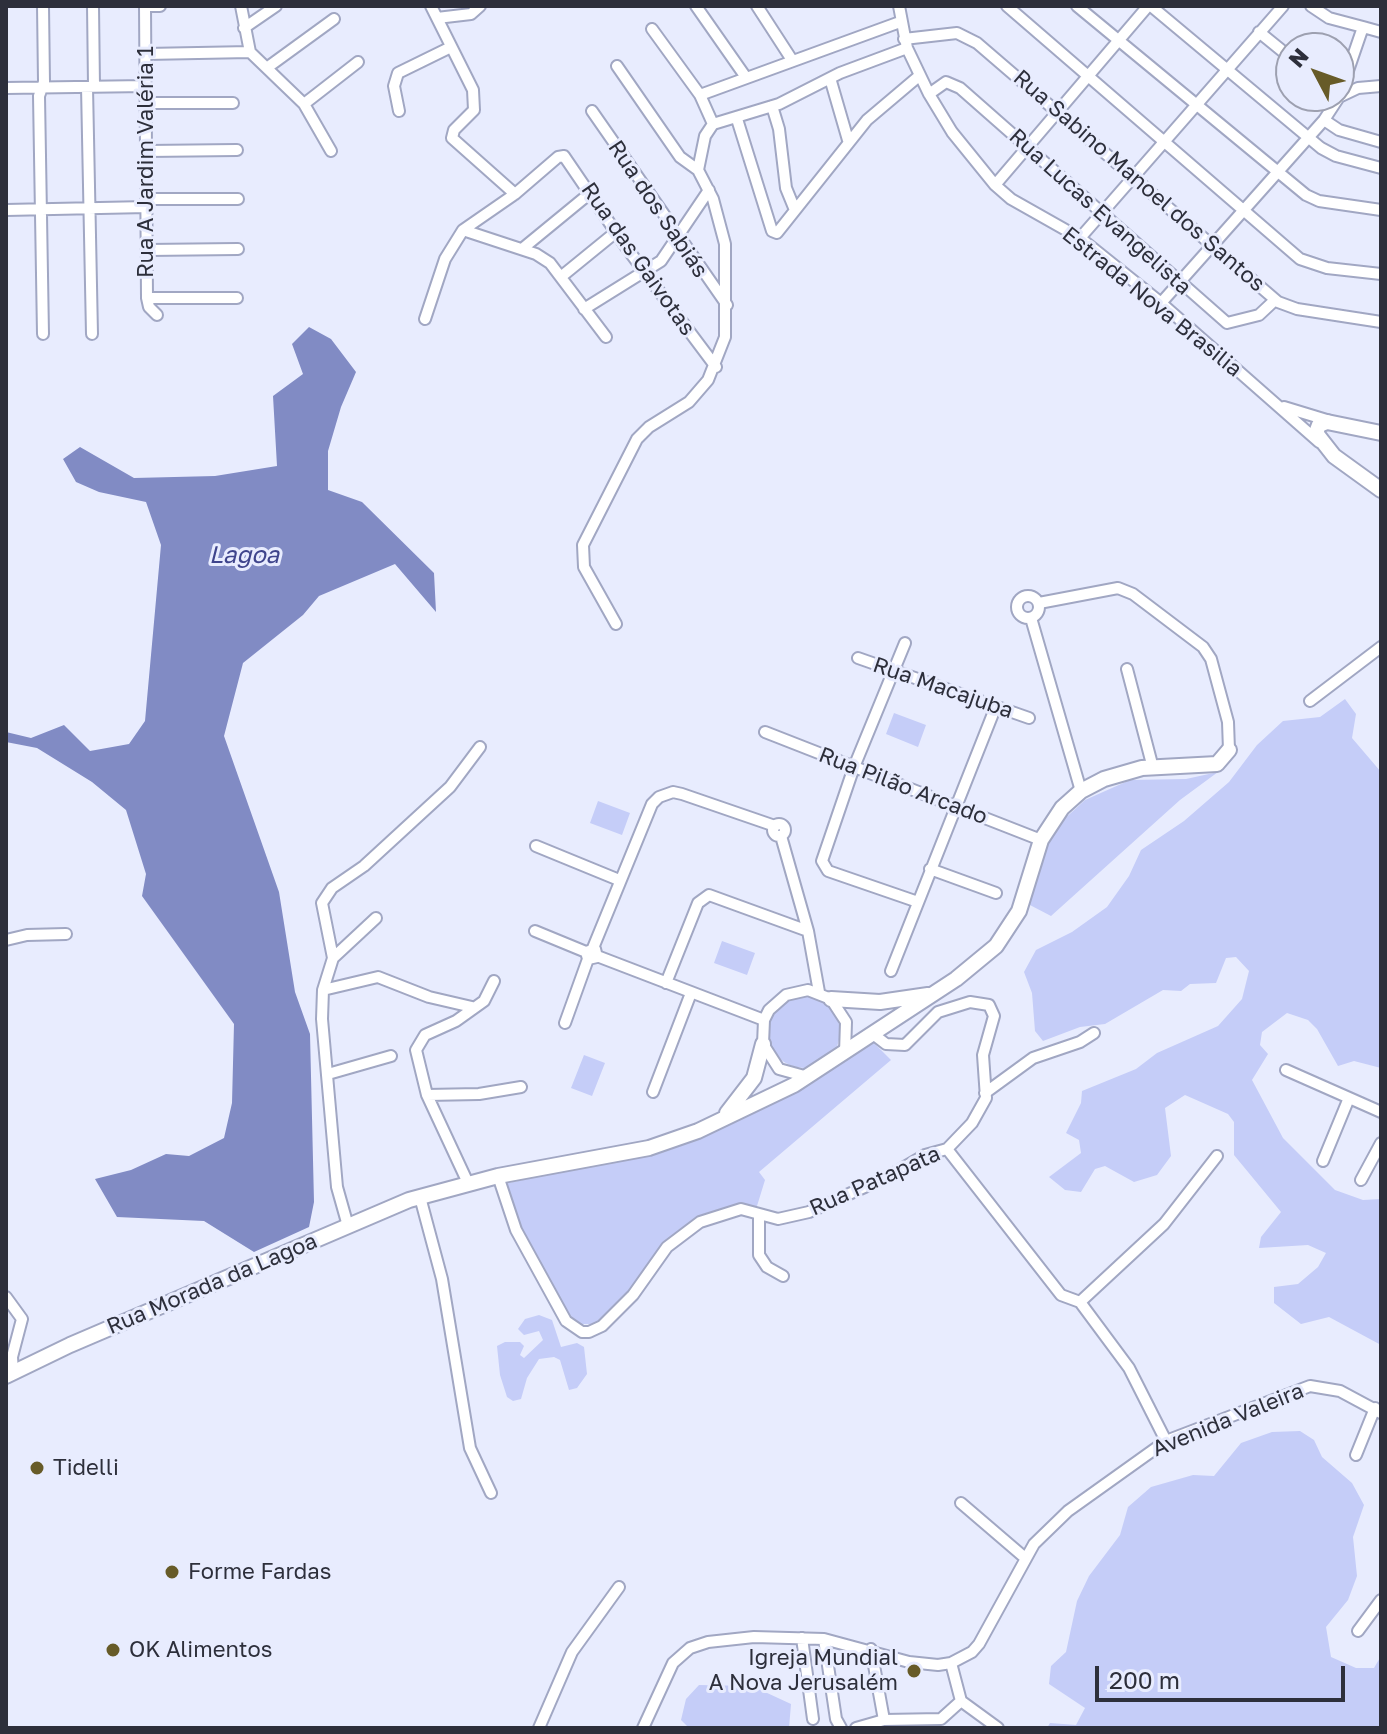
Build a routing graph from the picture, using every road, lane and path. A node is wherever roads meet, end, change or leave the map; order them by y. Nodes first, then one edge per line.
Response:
1 (43, 6) edge
2 (93, 6) edge
3 (145, 6) edge
4 (160, 6) edge
5 (241, 6) edge
6 (276, 6) edge
7 (431, 6) edge
8 (480, 6) edge
9 (696, 6) edge
10 (757, 6) edge
11 (899, 6) edge
12 (1007, 6) edge
13 (1077, 6) edge
14 (1150, 6) edge
15 (1283, 6) edge
16 (1311, 6) edge
17 (437, 18) junction
18 (334, 19) dead end
19 (900, 22) junction
20 (1363, 27) junction
21 (244, 28) junction
22 (652, 29) dead end
23 (1259, 32) junction
24 (1381, 32) edge
25 (1120, 40) junction
26 (906, 44) junction
27 (1275, 45) edge
28 (451, 47) junction
29 (1355, 49) edge
30 (250, 52) junction
31 (146, 54) junction
32 (792, 60) junction
33 (358, 62) dead end
34 (617, 66) dead end
35 (268, 67) junction
36 (1229, 68) junction
37 (745, 76) junction
38 (919, 76) junction
39 (1089, 76) junction
40 (830, 78) junction
41 (90, 86) junction
42 (146, 86) junction
43 (1381, 86) edge
44 (6, 88) edge
45 (43, 88) junction
46 (1355, 89) edge
47 (929, 94) junction
48 (700, 95) junction
49 (146, 103) junction
50 (233, 103) dead end
51 (304, 104) junction
52 (772, 106) junction
53 (1197, 106) junction
54 (399, 111) dead end
55 (592, 111) dead end
56 (1059, 111) junction
57 (1329, 112) edge
58 (737, 119) junction
59 (1324, 120) junction
60 (713, 124) junction
61 (1309, 136) junction
62 (848, 140) junction
63 (1166, 142) junction
64 (1381, 142) edge
65 (1028, 147) junction
66 (237, 150) dead end
67 (147, 151) junction
68 (331, 151) dead end
69 (1381, 168) edge
70 (698, 170) junction
71 (1278, 171) junction
72 (1133, 176) junction
73 (995, 185) junction
74 (709, 190) junction
75 (515, 194) junction
76 (589, 194) junction
77 (238, 199) dead end
78 (147, 203) junction
79 (90, 207) junction
80 (1244, 208) junction
81 (41, 209) junction
82 (6, 210) edge
83 (795, 210) junction
84 (1381, 210) edge
85 (1102, 213) junction
86 (463, 230) junction
87 (616, 232) junction
88 (679, 237) junction
89 (1080, 238) junction
90 (1212, 245) junction
91 (238, 249) dead end
92 (522, 249) junction
93 (147, 250) junction
94 (644, 270) junction
95 (1381, 274) edge
96 (562, 276) junction
97 (1180, 283) junction
98 (147, 298) junction
99 (237, 298) dead end
100 (1275, 300) junction
101 (1161, 303) junction
102 (727, 305) junction
103 (584, 309) junction
104 (157, 315) dead end
105 (425, 319) dead end
106 (1381, 322) edge
107 (43, 334) dead end
108 (92, 334) dead end
109 (606, 337) dead end
110 (716, 367) junction
111 (1278, 406) junction
112 (1334, 423) junction
113 (1381, 433) edge
114 (1322, 444) junction
115 (1381, 490) edge
116 (1039, 603) junction
117 (1031, 618) junction
118 (616, 624) dead end
119 (905, 643) dead end
120 (1381, 647) edge
121 (858, 658) dead end
122 (1127, 669) dead end
123 (895, 671) junction
124 (1310, 701) dead end
125 (996, 706) junction
126 (1029, 718) dead end
127 (765, 732) dead end
128 (480, 747) dead end
129 (1229, 750) joint
130 (854, 767) junction
131 (1153, 768) junction
132 (1081, 791) junction
133 (955, 806) junction
134 (1041, 840) junction
135 (536, 846) dead end
136 (930, 869) junction
137 (619, 880) junction
138 (996, 893) dead end
139 (918, 902) junction
140 (376, 918) dead end
141 (535, 931) dead end
142 (808, 931) junction
143 (66, 934) dead end
144 (6, 940) edge
145 (591, 954) junction
146 (333, 958) junction
147 (891, 971) dead end
148 (494, 981) dead end
149 (666, 983) junction
150 (323, 990) junction
151 (691, 993) junction
152 (932, 995) junction
153 (825, 996) junction
154 (472, 1007) junction
155 (764, 1020) junction
156 (565, 1023) dead end
157 (1094, 1033) dead end
158 (873, 1034) junction
159 (763, 1044) junction
160 (845, 1053) junction
161 (391, 1056) dead end
162 (1286, 1070) dead end
163 (328, 1074) junction
164 (809, 1077) junction
165 (521, 1087) dead end
166 (653, 1092) dead end
167 (985, 1093) junction
168 (427, 1095) junction
169 (1349, 1098) junction
170 (1381, 1112) edge
171 (718, 1122) junction
172 (1381, 1143) edge
173 (947, 1149) junction
174 (1217, 1156) dead end
175 (1323, 1161) dead end
176 (498, 1176) junction
177 (1361, 1180) dead end
178 (468, 1183) junction
179 (420, 1197) junction
180 (759, 1215) junction
181 (348, 1226) junction
182 (783, 1276) dead end
183 (6, 1297) edge
184 (1080, 1302) junction
185 (9, 1374) edge
186 (1378, 1411) edge
187 (1166, 1441) junction
188 (1356, 1455) dead end
189 (491, 1493) dead end
190 (961, 1503) dead end
191 (1024, 1557) junction
192 (619, 1587) dead end
193 (1381, 1600) edge
194 (1358, 1631) dead end
195 (802, 1638) junction
196 (824, 1639) junction
197 (871, 1649) junction
198 (951, 1663) junction
199 (961, 1701) junction
200 (813, 1719) dead end
201 (884, 1720) junction
202 (539, 1728) edge
203 (643, 1728) edge
204 (841, 1728) edge
205 (856, 1728) edge
206 (998, 1728) edge

1 - 45 street
2 - 41 street
3 - 4 street
3 - 31 street, Rua A Jardim Valéria 1
5 - 21 street
6 - 21 street
7 - 17 street
8 - 17 street
9 - 37 street
10 - 32 street
11 - 19 street, Estrada Nova Brasilia
12 - 39 street
13 - 25 street
14 - 25 street
14 - 36 street
15 - 23 street
16 - 20 street
17 - 28 street
18 - 35 street
19 - 26 street, Estrada Nova Brasilia
19 - 32 street
20 - 24 street
20 - 29 street
21 - 30 street
22 - 48 street
23 - 27 street
23 - 36 street
25 - 39 street
25 - 53 street
26 - 38 street, Estrada Nova Brasilia
26 - 40 street, Rua Sabino Manoel dos Santos
26 - 56 street, Rua Sabino Manoel dos Santos
28 - 54 street
28 - 75 street
30 - 31 street
30 - 35 street
31 - 42 street, Rua A Jardim Valéria 1
32 - 37 street
33 - 51 street
34 - 70 street
35 - 51 street
36 - 53 street
36 - 61 street
37 - 48 street
38 - 47 street, Estrada Nova Brasilia
38 - 62 street
39 - 56 street
39 - 63 street
40 - 52 street, Rua Sabino Manoel dos Santos
40 - 62 street
41 - 42 street
41 - 45 street
41 - 79 street
42 - 49 street, Rua A Jardim Valéria 1
43 - 46 street
44 - 45 street
45 - 81 street
47 - 65 street, Rua Lucas Evangelista
47 - 73 street, Estrada Nova Brasilia
48 - 60 street
49 - 50 street
49 - 67 street, Rua A Jardim Valéria 1
51 - 68 street
52 - 58 street, Rua Sabino Manoel dos Santos
52 - 83 street
53 - 63 street
53 - 71 street
55 - 88 street, Rua dos Sabiás
56 - 65 street
56 - 72 street, Rua Sabino Manoel dos Santos
57 - 59 street
58 - 60 street, Rua Sabino Manoel dos Santos
58 - 83 street
59 - 61 street
59 - 64 street
60 - 70 street
61 - 69 street
61 - 71 street
62 - 83 street
63 - 72 street
63 - 80 street
65 - 73 street
65 - 85 street, Rua Lucas Evangelista
66 - 67 street
67 - 78 street, Rua A Jardim Valéria 1
70 - 74 street
71 - 80 street
71 - 84 street
72 - 85 street
72 - 90 street, Rua Sabino Manoel dos Santos
73 - 89 street, Estrada Nova Brasilia
74 - 88 street
74 - 102 street
75 - 76 street, Rua das Gaivotas
75 - 86 street
76 - 87 street, Rua das Gaivotas
76 - 92 street
77 - 78 street
78 - 79 street
78 - 93 street, Rua A Jardim Valéria 1
79 - 81 street
79 - 108 street
80 - 90 street
80 - 95 street
81 - 82 street
81 - 107 street
85 - 89 street
85 - 97 street, Rua Lucas Evangelista
86 - 92 street
86 - 105 street
87 - 94 street, Rua das Gaivotas
87 - 96 street
88 - 94 street
88 - 102 street, Rua dos Sabiás
89 - 101 street, Estrada Nova Brasilia
90 - 97 street
90 - 100 street, Rua Sabino Manoel dos Santos
91 - 93 street
92 - 96 street
93 - 98 street, Rua A Jardim Valéria 1
94 - 103 street
94 - 110 street, Rua das Gaivotas
96 - 103 street
97 - 100 street, Rua Lucas Evangelista
97 - 101 street
98 - 99 street
98 - 104 street, Rua A Jardim Valéria 1
100 - 106 street, Rua Sabino Manoel dos Santos
101 - 111 street, Estrada Nova Brasilia
102 - 110 street
103 - 109 street
110 - 118 street
111 - 112 street, Estrada Nova Brasilia
111 - 114 street, Estrada Nova Brasilia
112 - 113 street, Estrada Nova Brasilia
112 - 114 street
114 - 115 street, Estrada Nova Brasilia
116 - 117 street
116 - 117 street
116 - 129 street, Rua Morada da Lagoa
117 - 132 street
119 - 123 street
120 - 124 street
121 - 123 street, Rua Macajuba
122 - 131 street
123 - 125 street, Rua Macajuba
123 - 130 street
125 - 126 street, Rua Macajuba
125 - 133 street
127 - 130 street, Rua Pilão Arcado
128 - 146 street
129 - 131 street, Rua Morada da Lagoa
130 - 133 street, Rua Pilão Arcado
130 - 139 street
131 - 132 street, Rua Morada da Lagoa
132 - 134 street, Rua Morada da Lagoa
133 - 134 street, Rua Pilão Arcado
133 - 136 street
134 - 152 street, Rua Morada da Lagoa
135 - 137 street
136 - 138 street
136 - 139 street
137 - 142 street
137 - 145 street
139 - 147 street
140 - 146 street
141 - 145 street
142 - 149 street
142 - 153 street
143 - 144 street
145 - 149 street
145 - 156 street
146 - 150 street
148 - 154 street
149 - 151 street
150 - 154 street
150 - 163 street
151 - 155 street
151 - 166 street
152 - 153 street
152 - 158 street, Rua Morada da Lagoa
153 - 155 street
153 - 160 street
154 - 168 street
155 - 159 street
157 - 167 street, Rua Patapata
158 - 160 street, Rua Morada da Lagoa
158 - 167 street, Rua Patapata
159 - 164 street
159 - 171 street
160 - 164 street, Rua Morada da Lagoa
161 - 163 street
162 - 169 street
163 - 181 street
164 - 171 street, Rua Morada da Lagoa
165 - 168 street
167 - 173 street, Rua Patapata
168 - 178 street
169 - 170 street
169 - 175 street
171 - 176 street, Rua Morada da Lagoa
172 - 177 street
173 - 180 street, Rua Patapata
173 - 184 street
174 - 184 street
176 - 178 street, Rua Morada da Lagoa
176 - 180 street, Rua Patapata
178 - 179 street, Rua Morada da Lagoa
179 - 181 street, Rua Morada da Lagoa
179 - 189 street
180 - 182 street
181 - 185 street, Rua Morada da Lagoa
183 - 185 street
184 - 187 street
186 - 187 street, Avenida Valeira
186 - 188 street
187 - 191 street, Avenida Valeira
190 - 191 street
191 - 198 street, Avenida Valeira
192 - 202 street
193 - 194 street
195 - 196 street
195 - 200 street
195 - 203 street
196 - 197 street
196 - 204 street
197 - 198 street
197 - 201 street
198 - 199 street
199 - 201 street
199 - 206 street
201 - 205 street

